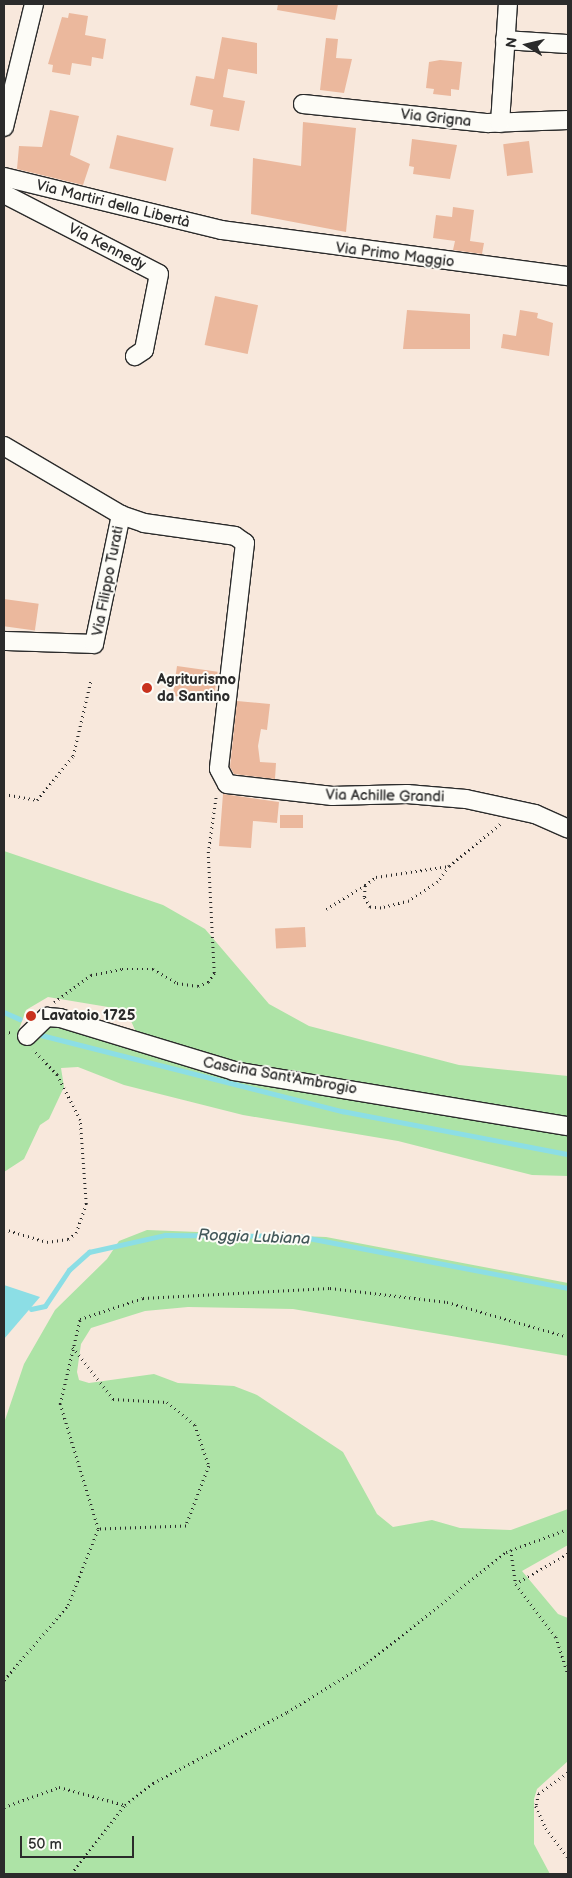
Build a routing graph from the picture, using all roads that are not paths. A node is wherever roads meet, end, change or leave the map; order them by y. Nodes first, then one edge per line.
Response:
1 (34, 4) edge
2 (508, 4) edge
3 (505, 40) junction
4 (568, 44) edge
5 (303, 104) dead end
6 (568, 120) edge
7 (500, 123) junction
8 (4, 127) edge
9 (4, 177) edge
10 (4, 194) edge
11 (222, 230) joint
12 (568, 276) edge
13 (135, 356) dead end
14 (4, 446) edge
15 (121, 515) junction
16 (4, 641) edge
17 (224, 782) joint
18 (568, 829) edge
19 (26, 1036) road end
20 (568, 1126) edge

1 - 8 street
2 - 3 street
3 - 4 street
3 - 7 street
5 - 7 street, Via Grigna
6 - 7 street, Via Grigna
9 - 11 street, Via Martiri della Libertà
10 - 13 street, Via Kennedy
11 - 12 street, Via Primo Maggio
14 - 15 street, Via Filippo Turati
15 - 16 street, Via Filippo Turati
15 - 17 street, Via Filippo Turati
17 - 18 street, Via Achille Grandi
19 - 20 street, Cascina Sant'Ambrogio

